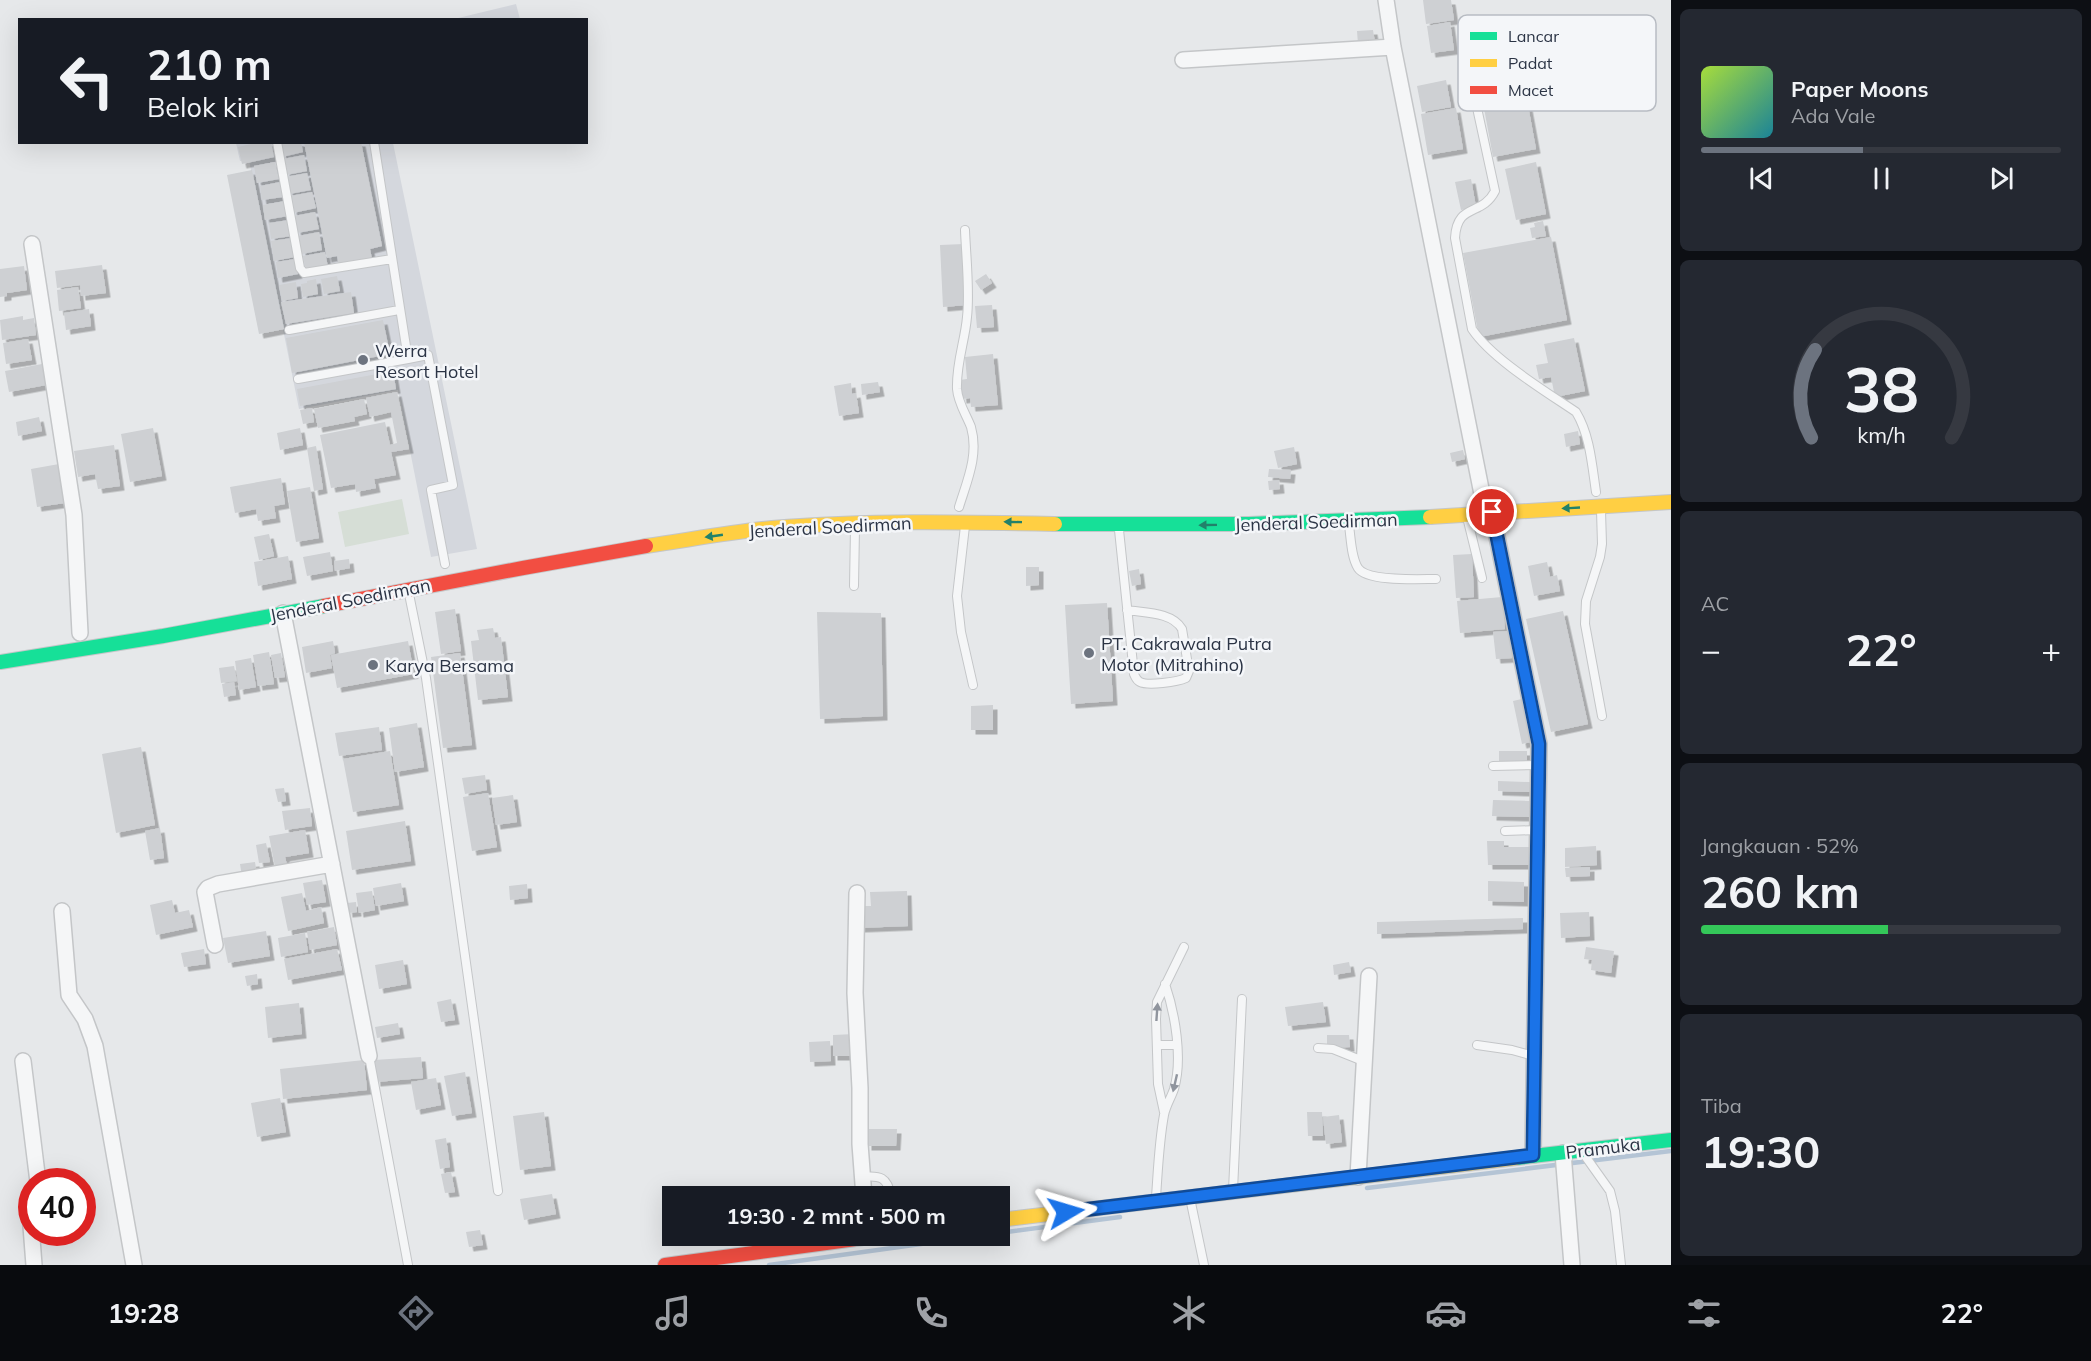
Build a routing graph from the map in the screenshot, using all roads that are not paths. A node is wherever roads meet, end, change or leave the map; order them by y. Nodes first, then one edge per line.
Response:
1 (1386, 0) edge
2 (1393, 47) junction
3 (1183, 60) dead end
4 (1477, 111) edge
5 (277, 144) edge
6 (374, 144) edge
7 (965, 230) dead end
8 (32, 244) dead end
9 (392, 259) junction
10 (399, 310) junction
11 (289, 330) dead end
12 (408, 359) junction
13 (298, 379) dead end
14 (1596, 492) dead end
15 (1466, 500) dead end
16 (1671, 502) edge
17 (1490, 503) junction
18 (1600, 506) junction
19 (953, 507) joint
20 (978, 507) dead end
21 (1466, 514) junction
22 (1349, 521) junction
23 (965, 522) junction
24 (855, 524) junction
25 (1118, 524) junction
26 (446, 564) dead end
27 (1482, 578) dead end
28 (1436, 579) dead end
29 (854, 586) dead end
30 (408, 590) junction
31 (1127, 610) junction
32 (283, 613) junction
33 (80, 633) dead end
34 (0, 662) edge
35 (973, 685) dead end
36 (1602, 716) dead end
37 (1539, 765) junction
38 (1493, 766) dead end
39 (1538, 830) junction
40 (1505, 831) dead end
41 (332, 864) junction
42 (857, 893) dead end
43 (62, 911) dead end
44 (215, 945) dead end
45 (1184, 947) dead end
46 (1369, 976) dead end
47 (1165, 984) junction
48 (1242, 999) dead end
49 (1157, 1045) junction
50 (1177, 1045) junction
51 (1477, 1045) dead end
52 (1318, 1048) dead end
53 (369, 1056) joint
54 (1534, 1056) junction
55 (23, 1061) dead end
56 (1363, 1061) junction
57 (1164, 1112) junction
58 (1671, 1140) edge
59 (1582, 1150) junction
60 (1563, 1153) junction
61 (1533, 1155) junction
62 (36, 1168) edge
63 (862, 1177) junction
64 (1358, 1178) junction
65 (863, 1186) edge
66 (889, 1186) edge
67 (498, 1191) dead end
68 (1233, 1192) junction
69 (1190, 1197) junction
70 (1156, 1200) junction
71 (1010, 1219) edge
72 (33, 1246) edge
73 (800, 1246) edge
74 (34, 1265) edge
75 (134, 1265) edge
76 (408, 1265) edge
77 (664, 1265) edge
78 (1204, 1265) edge
79 (1572, 1265) edge
80 (1621, 1265) edge

1 - 2 street
2 - 3 street
2 - 17 street
4 - 14 lane
5 - 9 lane
6 - 9 lane
7 - 19 lane
8 - 33 street
9 - 10 lane
10 - 11 lane
10 - 12 lane
12 - 13 lane
12 - 26 lane
15 - 17 main road, Jenderal Soedirman
16 - 18 main road, Jenderal Soedirman
18 -> 17 main road, Jenderal Soedirman
17 - 21 main road, Jenderal Soedirman
17 - 37 street
18 - 36 lane
19 - 20 main road
21 - 22 main road, Jenderal Soedirman
21 - 27 lane
22 -> 25 main road, Jenderal Soedirman
22 - 28 lane
23 - 24 main road, Jenderal Soedirman
25 -> 23 main road, Jenderal Soedirman
23 - 35 lane
24 - 29 lane
24 -> 30 main road, Jenderal Soedirman
25 - 31 lane
30 - 32 main road, Jenderal Soedirman
30 - 67 lane
31 - 31 lane
32 - 34 main road, Jenderal Soedirman
32 - 41 street
37 - 38 lane
37 - 39 street
39 - 40 lane
39 - 54 street
41 - 44 street
41 - 53 street
42 - 63 street
43 - 75 street
45 - 47 lane
46 - 56 street
49 -> 47 lane
47 - 50 lane
48 - 68 lane
49 - 50 lane
49 - 57 lane
50 -> 57 lane
51 - 54 lane
52 - 56 lane
53 - 76 lane
54 - 61 street
55 - 62 street
56 - 64 street
57 - 70 lane
58 - 59 main road, Pramuka
59 - 60 main road, Pramuka
59 - 80 lane
60 - 61 main road, Pramuka
60 - 79 street
61 - 64 main road, Pramuka
63 - 65 street
63 - 66 lane
64 - 68 main road, Pramuka
68 - 69 main road, Pramuka
69 - 70 main road, Pramuka
69 - 78 lane
70 - 71 main road, Pramuka
72 - 74 street
73 - 77 main road

